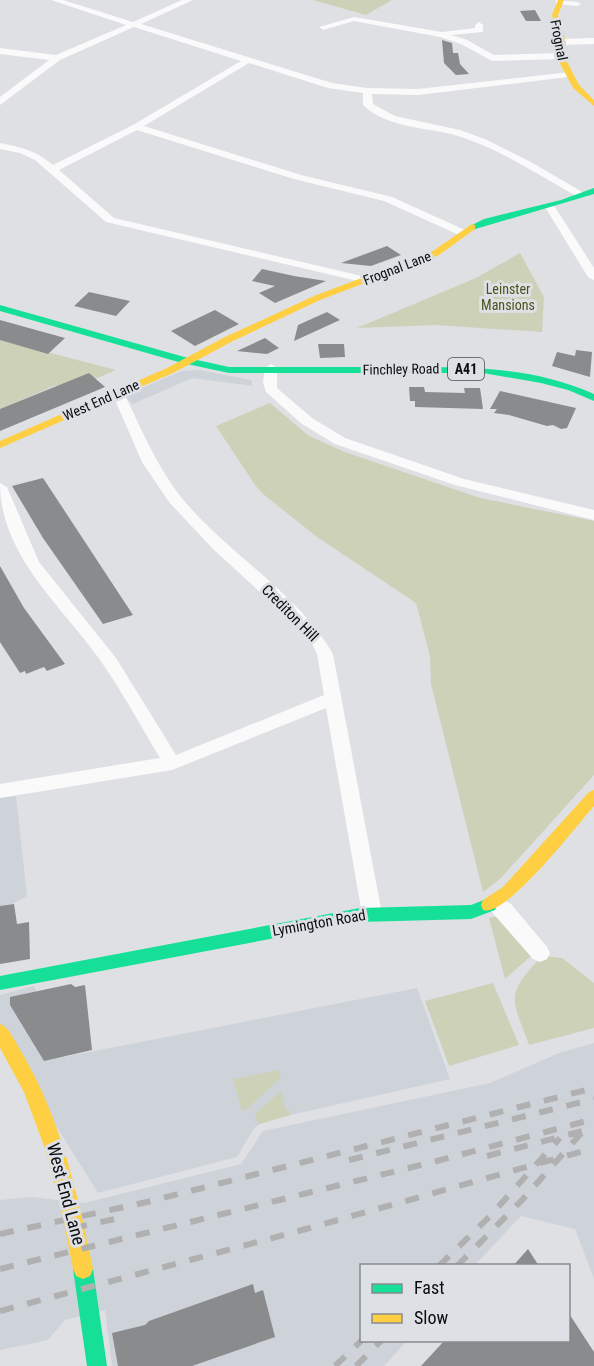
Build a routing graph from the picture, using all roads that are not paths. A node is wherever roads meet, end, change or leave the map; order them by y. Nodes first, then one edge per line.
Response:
1 (55, 0) edge
2 (189, 0) edge
3 (560, 1) edge
4 (578, 4) dead end
5 (132, 24) junction
6 (478, 26) dead end
7 (323, 27) dead end
8 (442, 35) junction
9 (594, 41) edge
10 (561, 49) junction
11 (0, 51) edge
12 (57, 58) junction
13 (249, 60) junction
14 (568, 74) junction
15 (367, 91) junction
16 (0, 102) edge
17 (594, 104) edge
18 (136, 127) junction
19 (0, 146) edge
20 (52, 170) junction
21 (589, 194) edge
22 (550, 207) junction
23 (463, 233) junction
24 (589, 261) edge
25 (594, 277) edge
26 (366, 280) junction
27 (0, 299) edge
28 (0, 308) edge
29 (202, 354) junction
30 (189, 361) junction
31 (268, 368) junction
32 (572, 388) junction
33 (594, 389) edge
34 (118, 393) junction
35 (594, 398) edge
36 (0, 445) edge
37 (0, 487) edge
38 (594, 515) edge
39 (332, 699) junction
40 (172, 763) junction
41 (0, 791) edge
42 (594, 796) edge
43 (494, 903) junction
44 (372, 914) junction
45 (540, 953) dead end
46 (0, 983) edge
47 (3, 1042) edge
48 (97, 1366) edge

1 - 5 street
2 - 5 street
3 - 4 street, Frognal
3 - 10 main road, Frognal
5 - 12 street
5 - 13 street
6 - 8 street
7 - 8 street
8 - 10 street
9 - 10 street
10 - 14 main road, Frognal
11 - 12 street
12 - 16 street
13 - 15 street
13 - 18 street
14 - 15 street
14 - 17 main road, Frognal
15 - 21 street
18 - 20 street
18 - 23 street
19 - 20 street
20 - 26 street
21 - 22 main road, Frognal Lane
22 - 23 main road, Frognal Lane
22 - 24 street
23 - 26 main road, Frognal Lane
24 - 25 street
26 - 29 main road, Frognal Lane
27 - 29 main road, Finchley Road / A41
28 - 30 main road, Finchley Road / A41
29 - 30 main road, West End Lane
29 - 31 main road, Finchley Road / A41
30 - 31 main road, Finchley Road / A41
30 - 34 main road, West End Lane
31 - 32 main road, Finchley Road / A41
31 - 38 street
32 - 33 main road, Finchley Road / A41
32 - 35 main road, Finchley Road / A41
34 - 36 main road, West End Lane
34 - 39 street, Crediton Hill
37 - 40 street
39 - 40 street
39 - 44 street, Crediton Hill
40 - 41 street
42 - 43 main road, Lymington Road
43 - 44 main road, Lymington Road
43 - 45 street
44 - 46 main road, Lymington Road
47 - 48 main road, West End Lane

